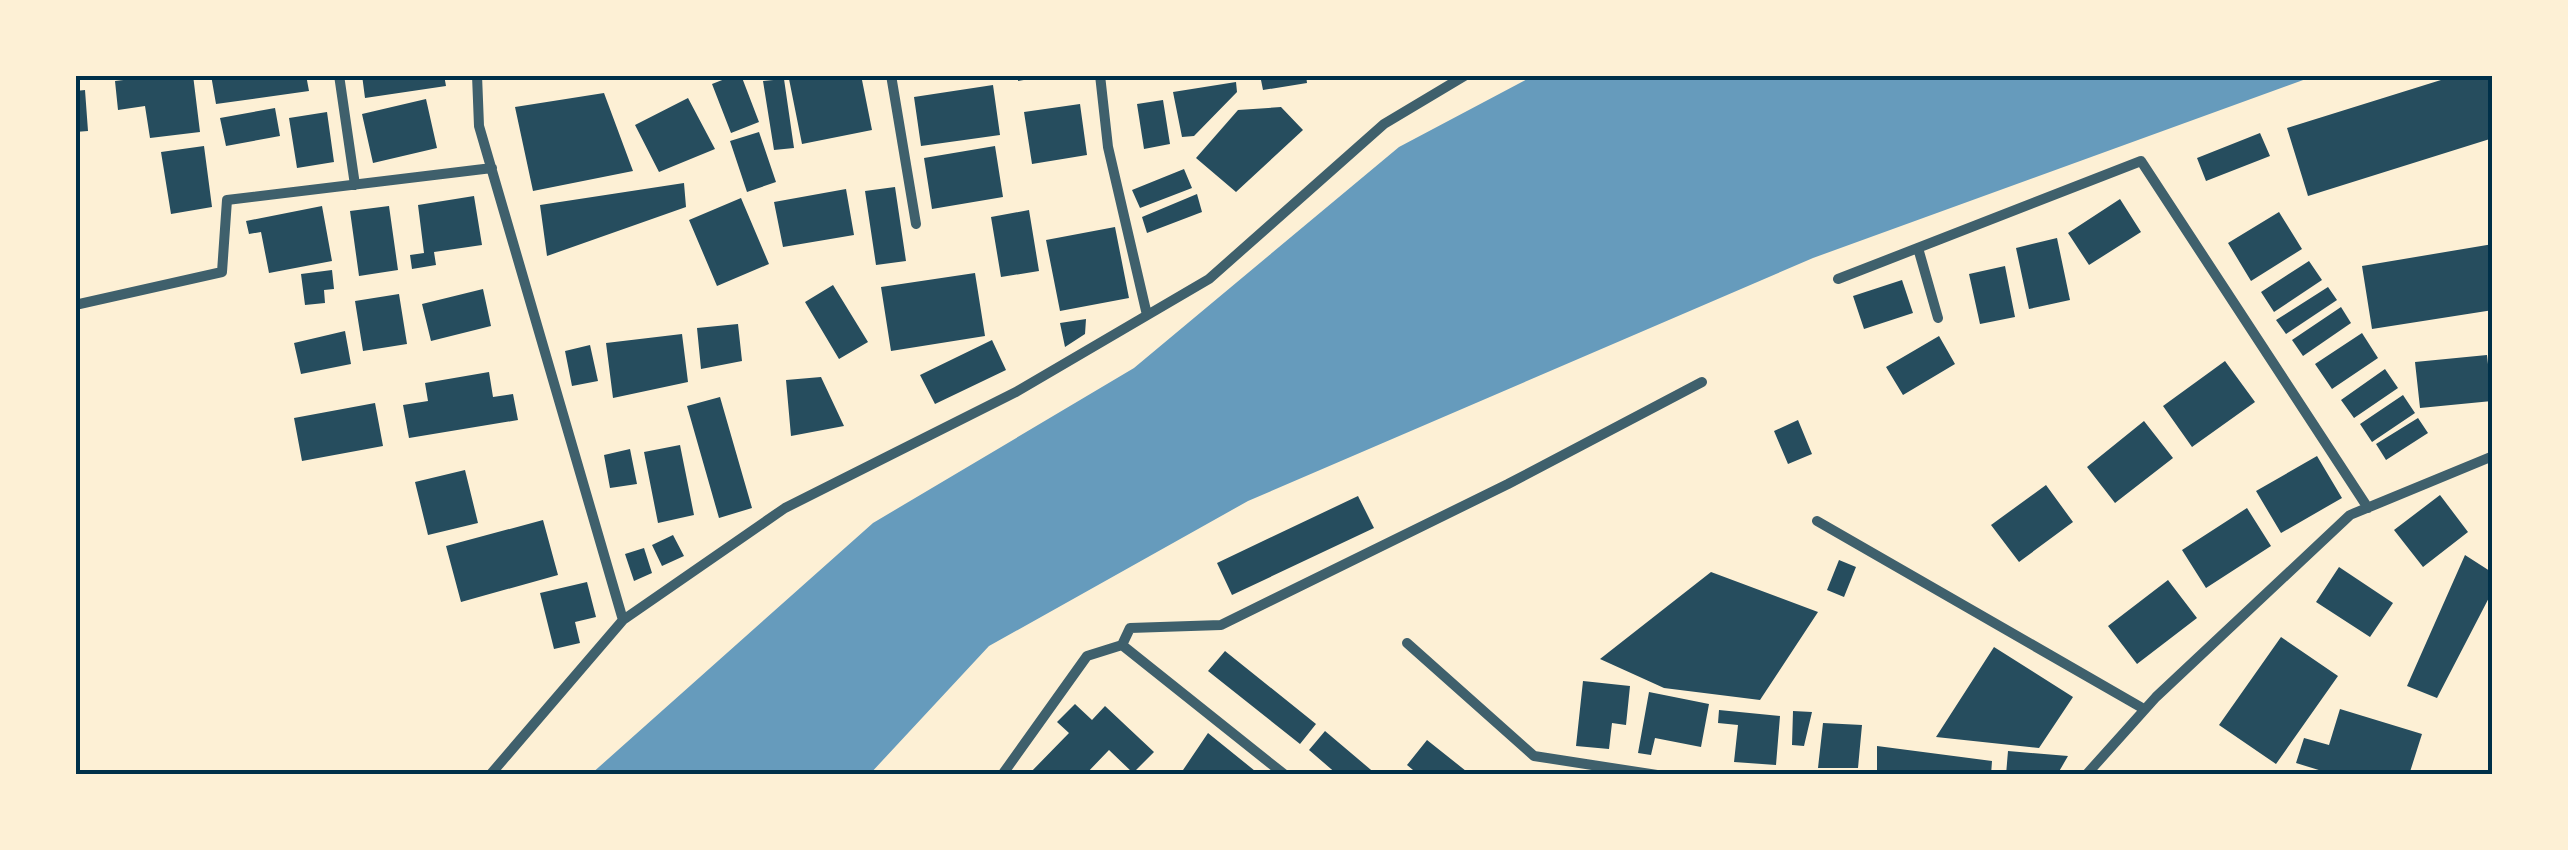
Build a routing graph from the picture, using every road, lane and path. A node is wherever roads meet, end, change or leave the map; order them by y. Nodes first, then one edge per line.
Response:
1 (339, 75) edge
2 (477, 75) edge
3 (892, 75) edge
4 (1100, 75) edge
5 (1466, 75) edge
6 (492, 168) junction
7 (355, 185) junction
8 (916, 224) dead end
9 (1918, 248) junction
10 (1838, 279) dead end
11 (75, 306) edge
12 (1147, 315) junction
13 (1938, 318) dead end
14 (1702, 382) dead end
15 (2493, 456) edge
16 (2368, 508) junction
17 (1817, 521) dead end
18 (623, 620) junction
19 (1407, 642) dead end
20 (1122, 645) junction
21 (2144, 709) junction
22 (490, 775) edge
23 (1002, 775) edge
24 (1285, 775) edge
25 (1657, 775) edge
26 (2086, 775) edge

1 - 7 street
2 - 6 street
3 - 8 street
4 - 12 street
5 - 12 street
6 - 7 street
6 - 18 street
7 - 11 street
9 - 10 street
9 - 13 street
9 - 16 street
12 - 18 street
14 - 20 street
15 - 16 street
16 - 21 street
17 - 21 street
18 - 22 street
19 - 25 street
20 - 23 street
20 - 24 street
21 - 26 street

